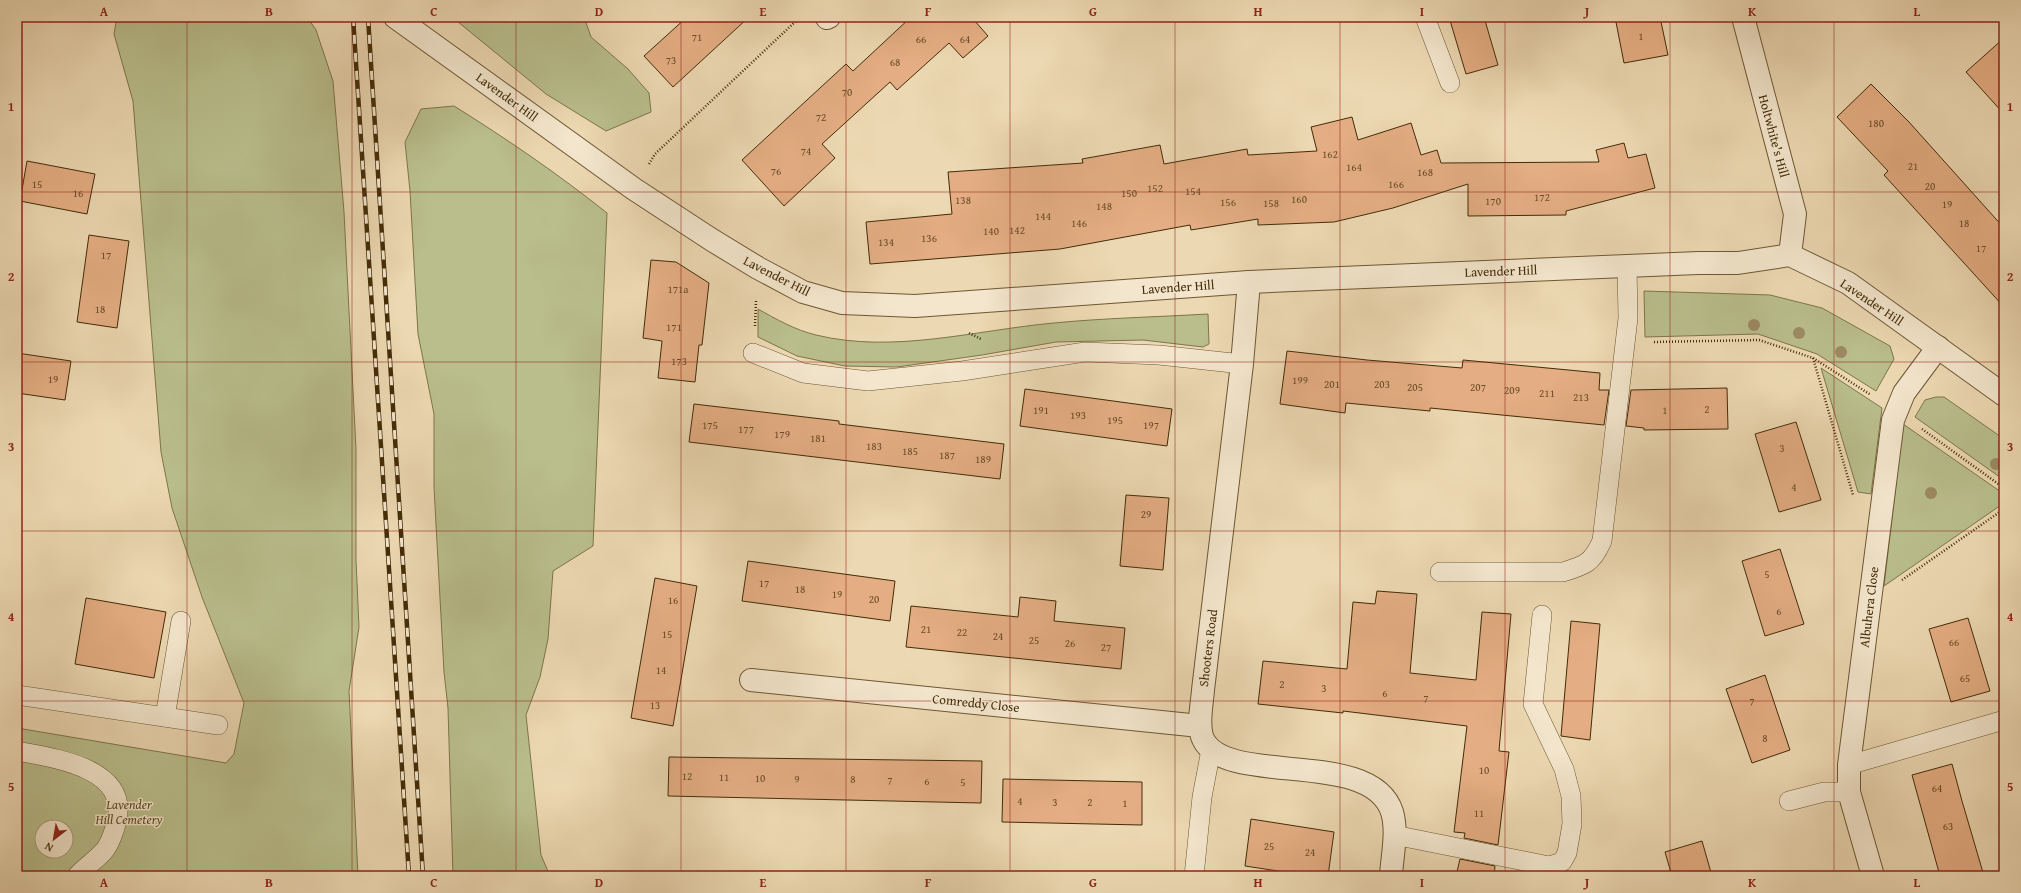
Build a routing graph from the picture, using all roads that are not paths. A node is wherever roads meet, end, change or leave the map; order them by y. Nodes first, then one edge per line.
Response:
1 (395, 17) edge
2 (1426, 17) edge
3 (1743, 17) edge
4 (1450, 82) dead end
5 (1790, 255) junction
6 (1627, 266) junction
7 (1249, 282) junction
8 (1938, 347) junction
9 (753, 353) road end
10 (1242, 364) junction
11 (2004, 395) edge
12 (1440, 572) dead end
13 (1542, 615) dead end
14 (181, 621) dead end
15 (751, 680) dead end
16 (17, 695) edge
17 (165, 717) junction
18 (2004, 720) edge
19 (218, 725) dead end
20 (1200, 726) junction
21 (1211, 750) junction
22 (17, 751) edge
23 (1849, 764) junction
24 (1849, 792) junction
25 (1789, 801) dead end
26 (1394, 835) junction
27 (77, 876) edge
28 (1194, 876) edge
29 (1391, 876) edge
30 (1873, 876) edge

1 - 7 street, Lavender Hill
2 - 4 lane
3 - 5 street, Holtwhite's Hill
5 - 6 street, Lavender Hill
5 - 8 street, Lavender Hill
6 - 7 street, Lavender Hill
6 - 12 lane
7 - 10 street, Shooters Road
8 - 11 street, Lavender Hill
8 - 23 street, Albuhera Close
9 - 10 lane
10 - 20 street, Shooters Road
13 - 26 lane
14 - 17 lane
15 - 20 street, Comreddy Close
16 - 17 lane
17 - 19 lane
18 - 23 lane
20 - 21 street, Shooters Road
21 - 26 street
21 - 28 lane
22 - 27 lane
23 - 24 street, Albuhera Close
24 - 25 lane
24 - 30 street, Albuhera Close
26 - 29 street

